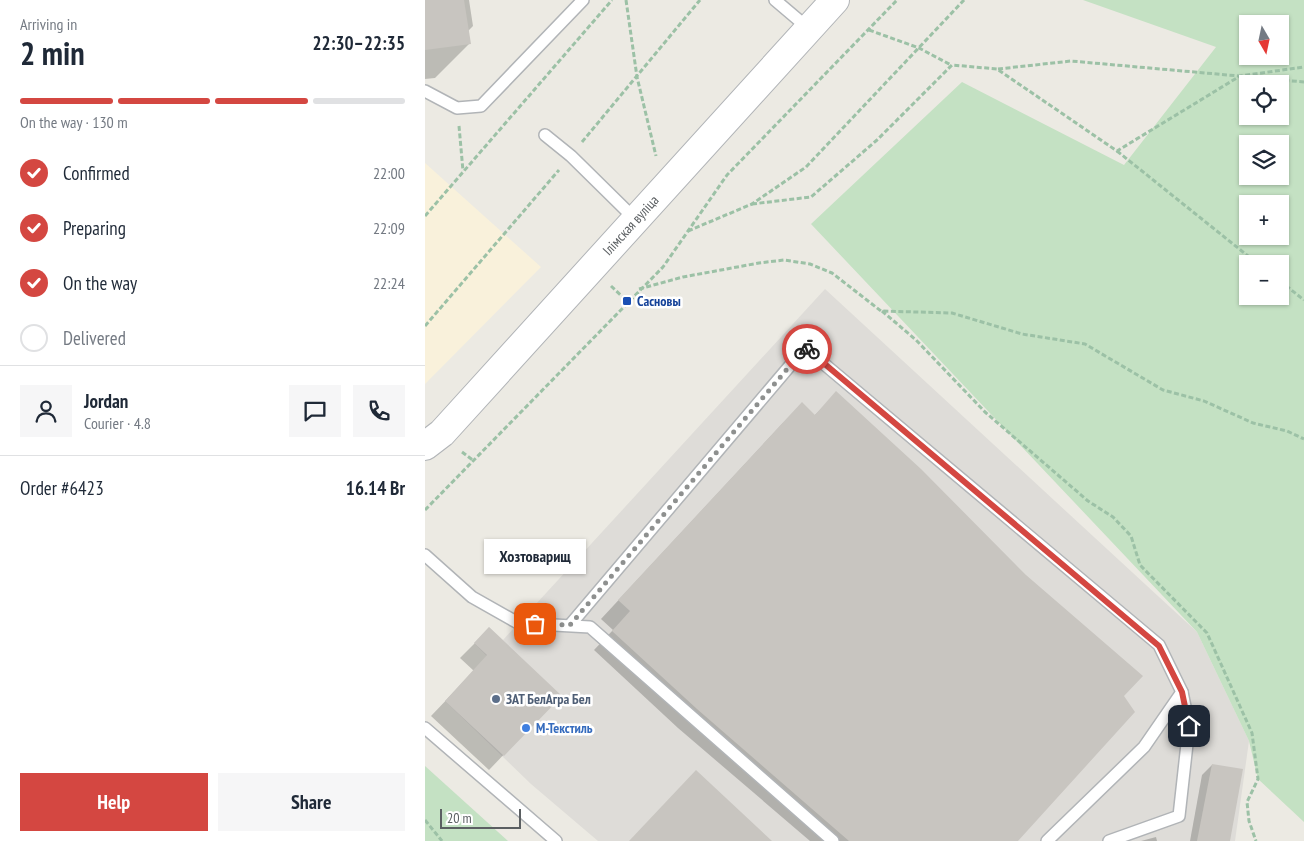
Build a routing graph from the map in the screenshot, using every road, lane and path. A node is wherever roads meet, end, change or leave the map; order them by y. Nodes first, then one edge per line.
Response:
1 (583, 0) edge
2 (612, 0) edge
3 (626, 0) edge
4 (775, 0) edge
5 (835, 0) edge
6 (897, 0) edge
7 (964, 0) edge
8 (809, 28) junction
9 (869, 30) junction
10 (919, 48) junction
11 (952, 65) junction
12 (1304, 67) edge
13 (997, 69) junction
14 (1247, 75) edge
15 (1239, 76) edge
16 (1239, 77) edge
17 (1289, 81) edge
18 (1304, 82) edge
19 (425, 91) edge
20 (457, 108) junction
21 (545, 135) dead end
22 (1117, 151) junction
23 (463, 171) junction
24 (664, 188) junction
25 (752, 204) junction
26 (425, 216) edge
27 (635, 219) junction
28 (688, 231) junction
29 (1247, 255) edge
30 (1289, 288) edge
31 (639, 290) junction
32 (1304, 300) edge
33 (881, 310) junction
34 (1304, 439) edge
35 (425, 446) edge
36 (425, 510) edge
37 (425, 555) edge
38 (570, 625) junction
39 (1182, 692) junction
40 (425, 728) edge
41 (425, 820) edge
42 (442, 841) edge
43 (556, 841) edge
44 (833, 841) edge
45 (1047, 841) edge
46 (1109, 841) edge
47 (1256, 841) edge

1 - 20 lane
2 - 23 path
3 - 24 path
4 - 8 lane
5 - 8 street, Ілімская вуліца
6 - 9 path
7 - 10 path
8 - 24 street, Ілімская вуліца
9 - 10 path
9 - 28 path
10 - 11 path
10 - 25 path
11 - 13 path
11 - 25 path
12 - 14 path
13 - 15 path
13 - 22 path
16 - 22 path
17 - 18 path
19 - 20 lane
20 - 23 path
21 - 27 lane
22 - 29 path
23 - 26 path
24 - 27 street, Ілімская вуліца
25 - 28 path
27 - 35 street, Ілімская вуліца
28 - 31 path
30 - 32 path
31 - 33 path
31 - 36 path
33 - 34 path
33 - 47 path
37 - 38 lane
38 - 39 lane
38 - 44 lane
39 - 45 lane
39 - 46 lane
40 - 43 lane
41 - 42 path

